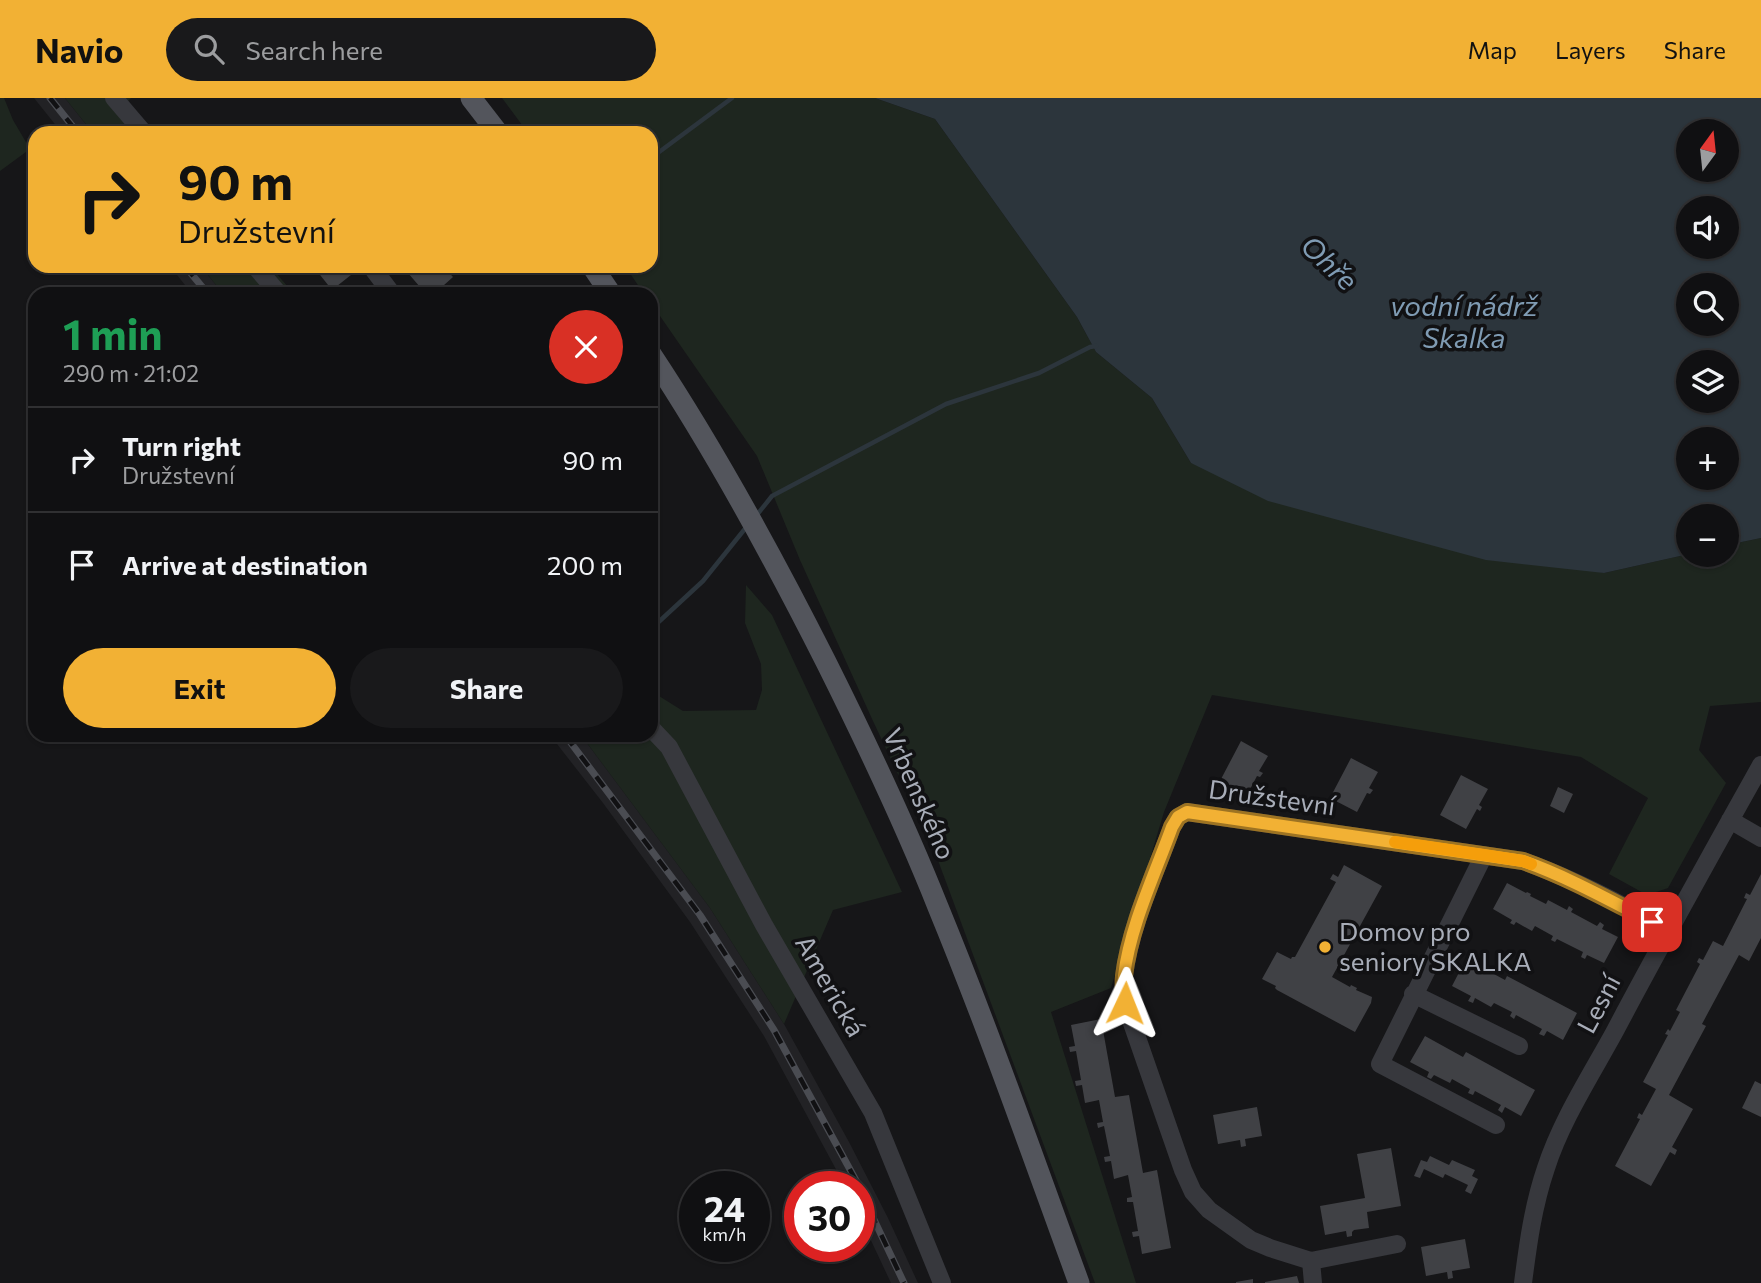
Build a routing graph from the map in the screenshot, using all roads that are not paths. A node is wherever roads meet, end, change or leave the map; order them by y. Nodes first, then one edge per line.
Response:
1 (114, 98) edge
2 (471, 98) edge
3 (138, 126) edge
4 (493, 126) edge
5 (262, 273) edge
6 (273, 287) edge
7 (658, 365) edge
8 (658, 735) edge
9 (1761, 765) edge
10 (1730, 820) junction
11 (1761, 838) edge
12 (1484, 855) junction
13 (1668, 931) junction
14 (1413, 995) junction
15 (1519, 1046) dead end
16 (1496, 1125) dead end
17 (1397, 1244) dead end
18 (1311, 1261) junction
19 (942, 1283) edge
20 (1079, 1283) edge
21 (1313, 1283) edge
22 (1523, 1283) edge

1 - 3 street
2 - 4 main road
5 - 6 street
7 - 20 main road, Vrbenského
8 - 19 street, Americká
9 - 10 street, Lesní
10 - 11 street
10 - 13 street, Lesní
12 - 13 street, Družstevní
12 - 14 street
12 - 18 street, Družstevní
13 - 22 street, Lesní
14 - 15 street
14 - 16 street
17 - 18 street, Družstevní
18 - 21 street

